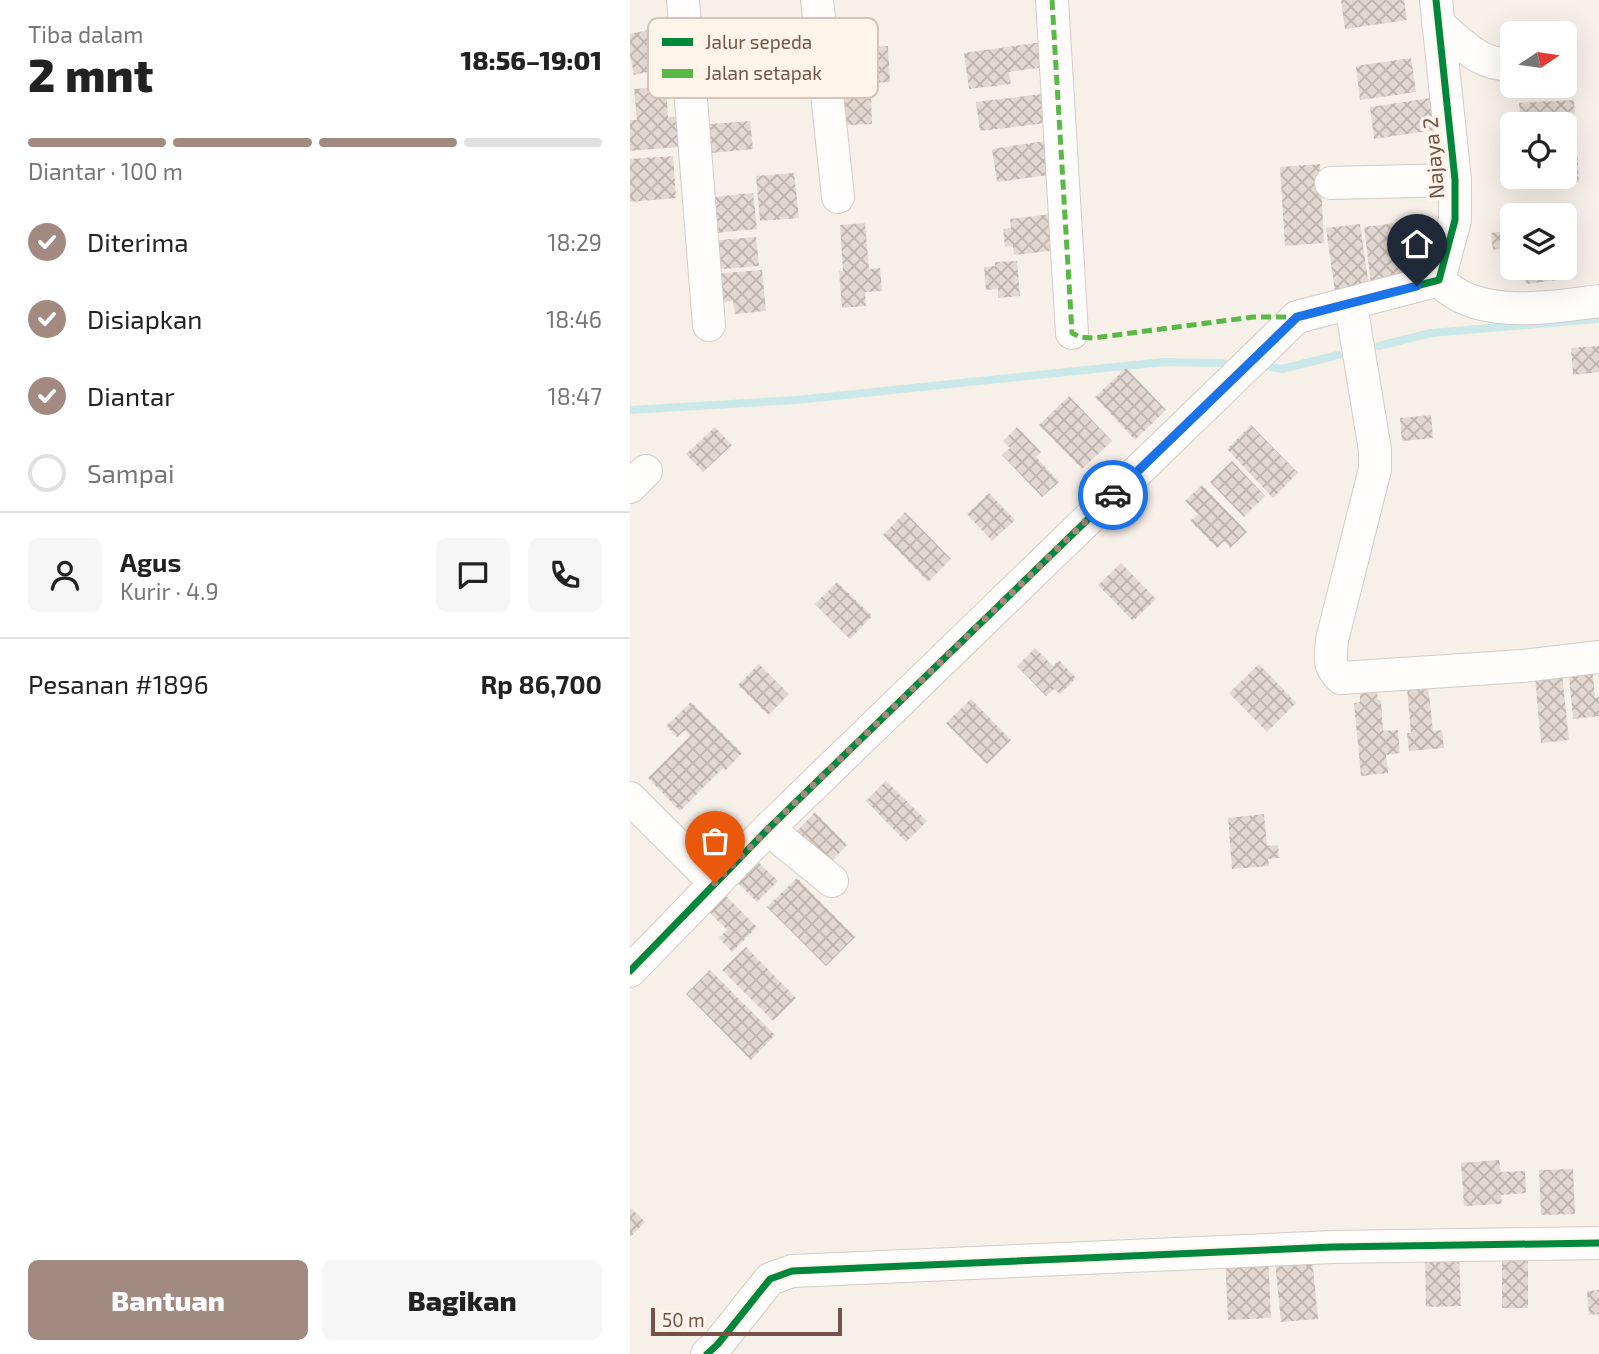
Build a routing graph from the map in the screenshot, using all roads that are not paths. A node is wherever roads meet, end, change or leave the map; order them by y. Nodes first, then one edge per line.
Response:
1 (683, 0) edge
2 (817, 0) edge
3 (1052, 0) edge
4 (1437, 12) edge
5 (684, 18) edge
6 (819, 18) edge
7 (1500, 64) edge
8 (691, 98) edge
9 (827, 98) edge
10 (1455, 180) junction
11 (1331, 183) dead end
12 (838, 197) dead end
13 (1439, 281) junction
14 (1599, 301) edge
15 (1351, 305) junction
16 (709, 325) dead end
17 (1072, 333) dead end
18 (1599, 657) edge
19 (630, 798) edge
20 (768, 829) junction
21 (832, 881) dead end
22 (715, 883) junction
23 (630, 971) edge
24 (1599, 1243) edge
25 (707, 1354) edge

1 - 5 street
2 - 6 street
3 - 17 street
4 - 7 street
4 - 10 street, Najaya 2
8 - 16 street
9 - 12 street
10 - 11 street
10 - 13 street, Najaya 2
13 - 14 street
13 - 15 street
15 - 18 street
15 - 20 street
19 - 22 street
20 - 21 street
20 - 22 street
22 - 23 street
24 - 25 street

